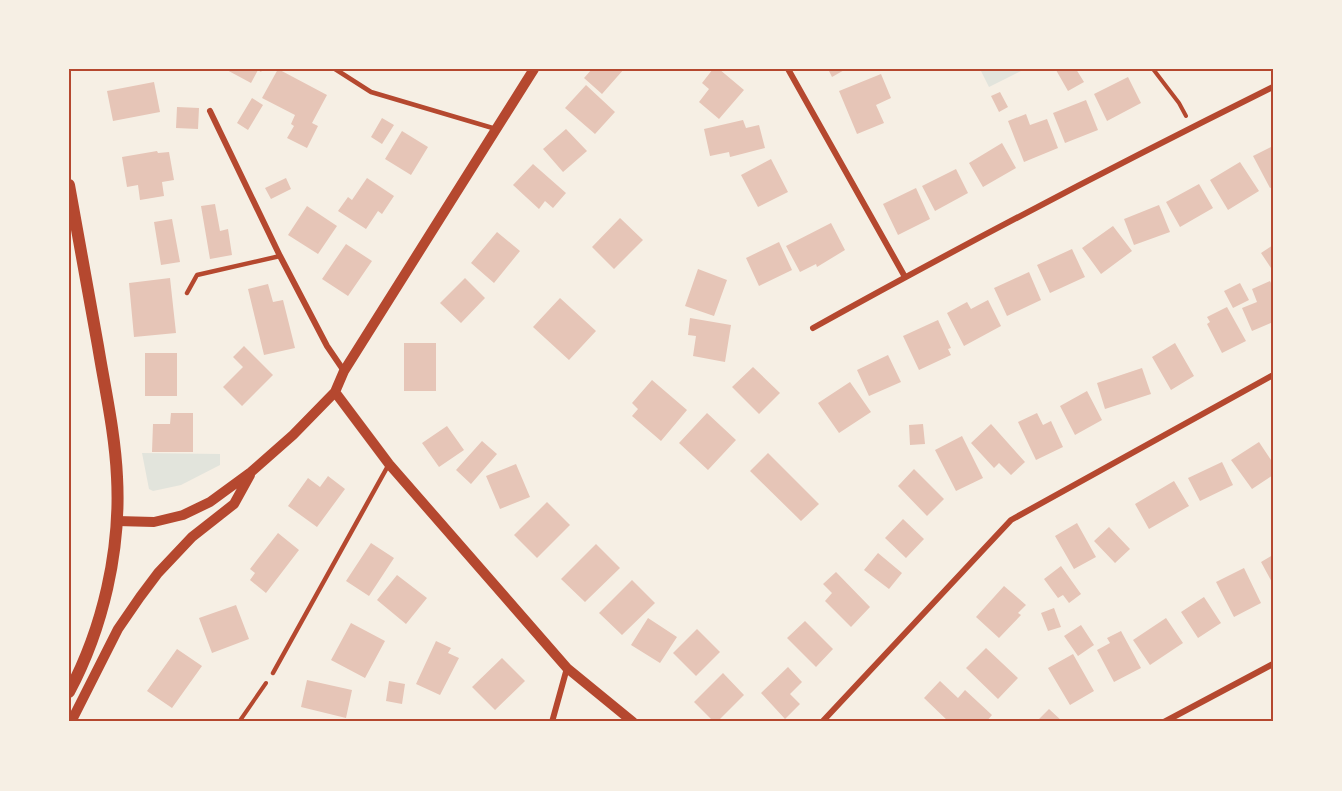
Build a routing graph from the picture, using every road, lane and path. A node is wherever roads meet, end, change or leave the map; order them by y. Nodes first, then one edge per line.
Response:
1 (335, 69) edge
2 (534, 69) edge
3 (788, 69) edge
4 (1153, 69) edge
5 (1273, 87) edge
6 (210, 111) dead end
7 (1192, 127) junction
8 (496, 129) junction
9 (69, 185) edge
10 (72, 213) edge
11 (280, 256) junction
12 (905, 277) junction
13 (187, 293) dead end
14 (813, 328) dead end
15 (344, 371) junction
16 (1273, 375) edge
17 (335, 392) junction
18 (389, 464) junction
19 (251, 472) junction
20 (117, 521) junction
21 (1273, 664) edge
22 (567, 668) junction
23 (273, 673) joint
24 (69, 692) edge
25 (71, 722) edge
26 (239, 722) edge
27 (552, 722) edge
28 (633, 722) edge
29 (822, 722) edge
30 (1164, 722) edge

1 - 8 lane
2 - 8 street
3 - 12 street
4 - 7 path
5 - 7 street
6 - 11 street
7 - 12 street
8 - 15 street
9 - 10 main road
10 - 20 main road
11 - 13 lane
11 - 15 street
12 - 14 street
15 - 17 street
16 - 29 street
17 - 18 street
17 - 19 street
18 - 22 street
18 - 23 lane
19 - 20 street
19 - 25 street
20 - 24 main road
21 - 30 street
22 - 27 street
22 - 28 street
23 - 26 path

